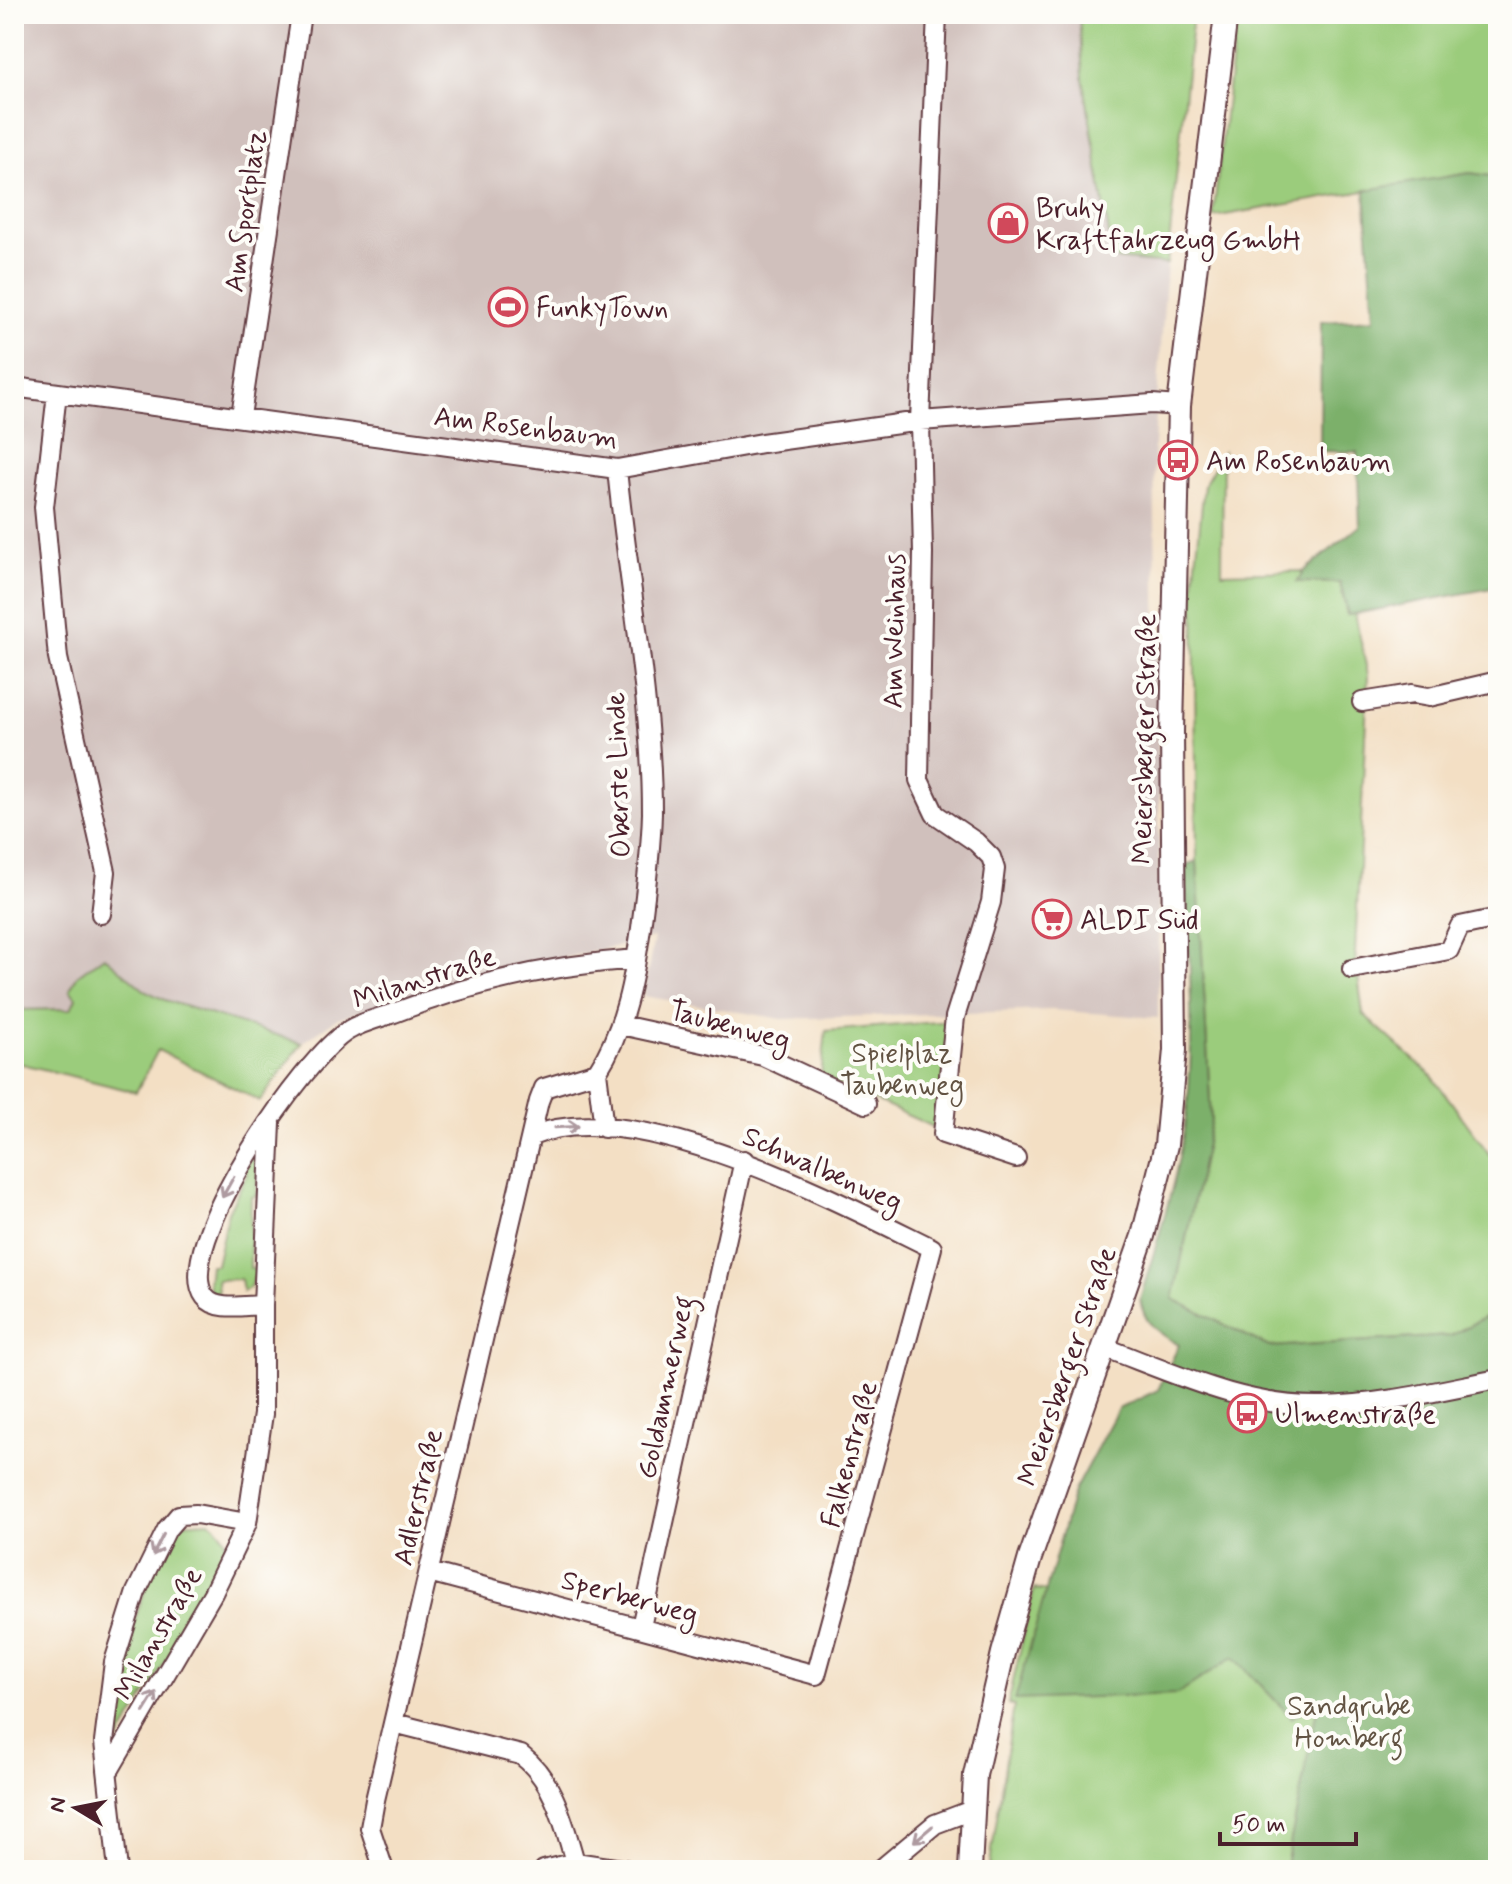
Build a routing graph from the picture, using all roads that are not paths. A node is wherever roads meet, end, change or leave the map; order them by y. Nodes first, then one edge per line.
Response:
1 (301, 14) edge
2 (937, 14) edge
3 (1226, 14) edge
4 (14, 387) edge
5 (57, 393) junction
6 (1179, 406) junction
7 (241, 416) junction
8 (920, 421) junction
9 (617, 469) junction
10 (1498, 681) edge
11 (1362, 702) dead end
12 (101, 914) dead end
13 (1498, 918) edge
14 (636, 959) junction
15 (1352, 969) dead end
16 (621, 1025) junction
17 (597, 1072) junction
18 (866, 1104) dead end
19 (271, 1123) junction
20 (604, 1128) junction
21 (532, 1136) junction
22 (1016, 1158) dead end
23 (744, 1160) junction
24 (932, 1248) joint
25 (263, 1305) junction
26 (1106, 1348) junction
27 (1498, 1379) edge
28 (247, 1523) junction
29 (429, 1572) junction
30 (641, 1627) junction
31 (816, 1675) joint
32 (394, 1723) junction
33 (110, 1769) junction
34 (972, 1810) junction
35 (575, 1862) junction
36 (118, 1870) edge
37 (384, 1870) edge
38 (544, 1870) edge
39 (628, 1870) edge
40 (880, 1870) edge
41 (970, 1870) edge

1 - 7 street, Am Sportplatz
2 - 8 street, Am Weinhaus
3 - 6 main road, Meiersberger Straße
4 - 5 street, Am Rosenbaum
5 - 7 street, Am Rosenbaum
5 - 12 street
6 - 8 street, Am Rosenbaum
6 - 26 main road, Meiersberger Straße
7 - 9 street, Am Rosenbaum
8 - 9 street, Am Rosenbaum
8 - 22 street, Am Weinhaus
9 - 14 street, Oberste Linde
10 - 11 street
13 - 15 street
14 - 16 street, Oberste Linde
14 - 19 street, Milanstraße
16 - 17 street, Oberste Linde
16 - 18 street, Taubenweg
17 - 20 street
17 - 21 street, Adlerstraße
19 - 25 street, Milanstraße
19 -> 25 street, Milanstraße
21 -> 20 street
20 - 23 street, Schwalbenweg
21 - 29 street, Adlerstraße
23 - 24 street, Schwalbenweg
23 - 30 street, Goldammerweg
24 - 31 street, Falkenstraße
25 - 28 street, Milanstraße
26 - 27 street
26 - 34 main road, Meiersberger Straße
33 -> 28 street, Milanstraße
28 -> 33 street, Milanstraße
29 - 30 street, Sperberweg
29 - 32 street, Adlerstraße
30 - 31 street, Sperberweg
32 - 35 street
32 - 37 street, Adlerstraße
33 - 36 street, Milanstraße
34 -> 40 street
34 - 41 main road, Meiersberger Straße
35 - 38 street
35 - 39 street

